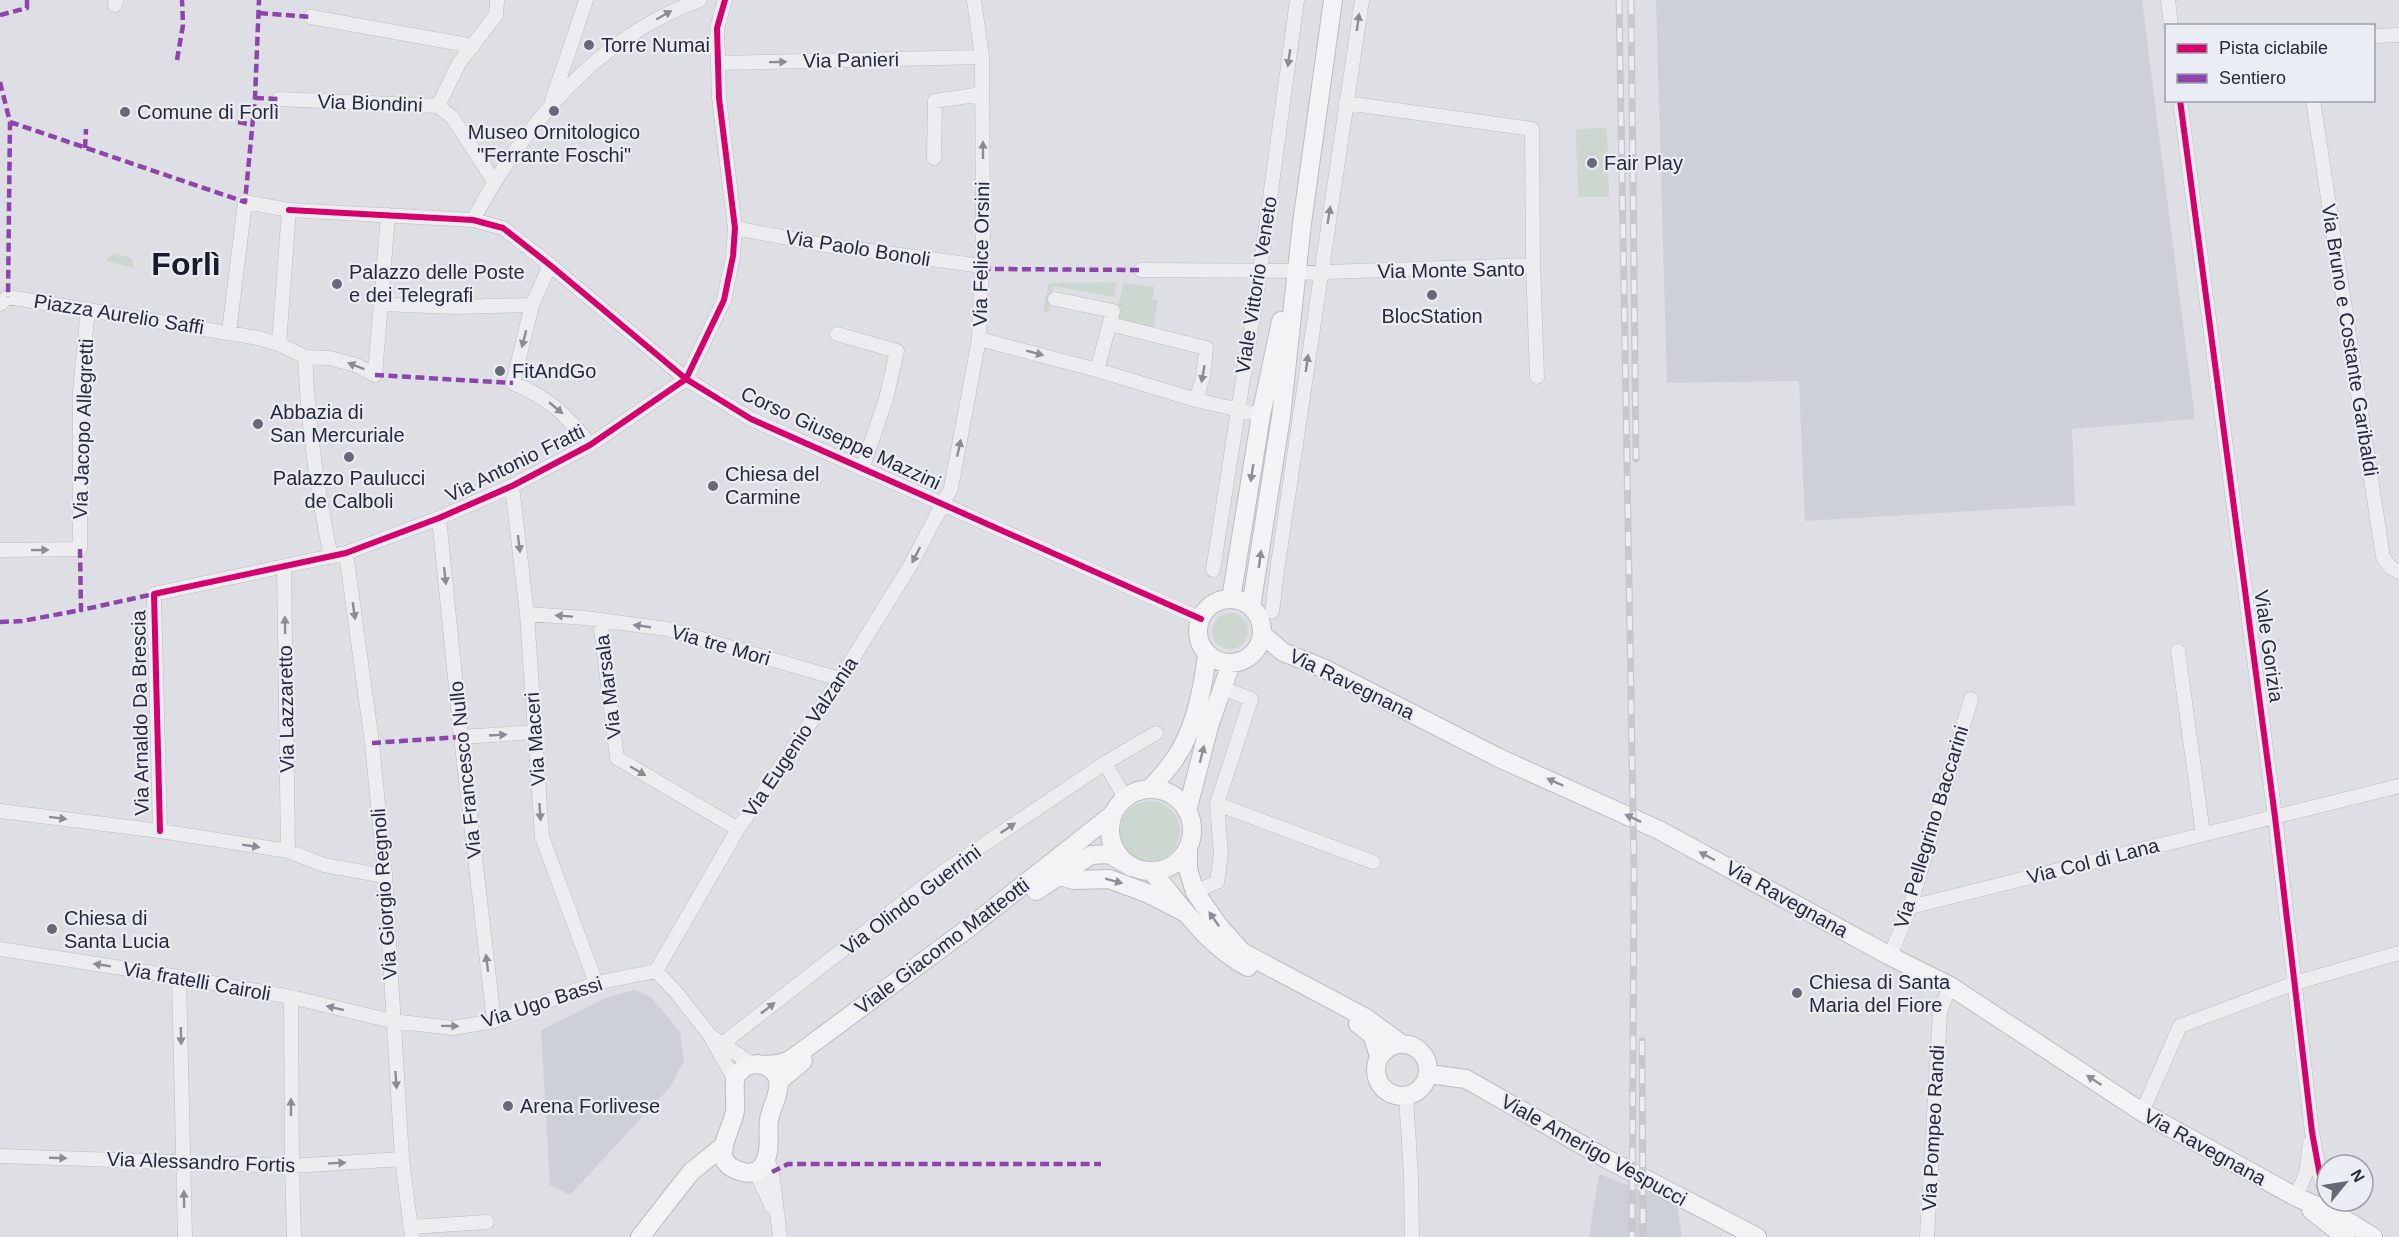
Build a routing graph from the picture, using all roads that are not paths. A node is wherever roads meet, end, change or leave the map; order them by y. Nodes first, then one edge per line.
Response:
1 (497, 0) edge
2 (586, 0) edge
3 (700, 0) edge
4 (725, 0) edge
5 (974, 0) edge
6 (1297, 0) edge
7 (1333, 0) edge
8 (1362, 0) edge
9 (2168, 0) edge
10 (311, 17) dead end
11 (2171, 24) edge
12 (2399, 34) edge
13 (2375, 36) edge
14 (473, 46) junction
15 (982, 57) junction
16 (719, 63) junction
17 (982, 94) junction
18 (279, 99) dead end
19 (2180, 102) edge
20 (2313, 102) edge
21 (1346, 103) junction
22 (438, 106) junction
23 (551, 106) junction
24 (934, 158) dead end
25 (494, 181) junction
26 (245, 202) joint
27 (289, 210) junction
28 (388, 215) junction
29 (473, 220) junction
30 (735, 228) junction
31 (550, 264) junction
32 (1533, 265) junction
33 (982, 266) junction
34 (1141, 270) dead end
35 (1260, 271) junction
36 (1294, 272) junction
37 (1320, 273) junction
38 (1055, 299) dead end
39 (4, 300) edge
40 (382, 304) junction
41 (532, 305) junction
42 (88, 309) junction
43 (1110, 324) junction
44 (229, 332) junction
45 (837, 334) dead end
46 (979, 339) junction
47 (279, 344) junction
48 (305, 357) junction
49 (1097, 370) junction
50 (1537, 377) dead end
51 (686, 379) junction
52 (1196, 400) junction
53 (1237, 409) junction
54 (1261, 415) junction
55 (1290, 419) junction
56 (590, 445) junction
57 (862, 469) junction
58 (512, 486) junction
59 (943, 503) junction
60 (1276, 512) junction
61 (439, 518) junction
62 (0, 550) edge
63 (346, 553) junction
64 (331, 557) junction
65 (284, 567) junction
66 (1213, 570) dead end
67 (2399, 572) edge
68 (154, 594) joint
69 (1231, 599) junction
70 (1251, 607) junction
71 (1272, 612) dead end
72 (527, 614) junction
73 (1201, 619) junction
74 (600, 620) junction
75 (1262, 634) junction
76 (2178, 651) dead end
77 (1207, 654) junction
78 (1231, 664) junction
79 (840, 679) junction
80 (1222, 688) junction
81 (1971, 699) dead end
82 (535, 732) junction
83 (1156, 732) dead end
84 (461, 737) junction
85 (1105, 763) junction
86 (2399, 786) edge
87 (1150, 789) junction
88 (1125, 798) junction
89 (1217, 804) junction
90 (0, 811) edge
91 (1187, 811) junction
92 (1113, 814) junction
93 (2275, 817) junction
94 (738, 829) junction
95 (160, 831) junction
96 (2203, 834) junction
97 (1188, 849) junction
98 (288, 851) junction
99 (1373, 862) dead end
100 (1131, 867) junction
101 (1152, 872) junction
102 (1057, 875) junction
103 (385, 876) junction
104 (1195, 892) junction
105 (1910, 907) junction
106 (1189, 913) junction
107 (0, 950) edge
108 (2399, 953) edge
109 (1890, 956) junction
110 (656, 971) junction
111 (179, 977) junction
112 (596, 983) junction
113 (2295, 983) junction
114 (1950, 986) junction
115 (291, 997) junction
116 (392, 1021) junction
117 (494, 1022) junction
118 (709, 1034) junction
119 (1400, 1043) junction
120 (722, 1044) junction
121 (1379, 1056) junction
122 (758, 1065) junction
123 (1428, 1074) junction
124 (735, 1080) junction
125 (778, 1081) junction
126 (1406, 1096) junction
127 (2142, 1112) junction
128 (2312, 1132) junction
129 (722, 1147) junction
130 (2316, 1153) edge
131 (0, 1156) edge
132 (402, 1159) junction
133 (184, 1161) junction
134 (761, 1165) junction
135 (292, 1166) junction
136 (728, 1166) junction
137 (2296, 1197) junction
138 (2315, 1203) edge
139 (2340, 1213) edge
140 (487, 1222) dead end
141 (411, 1232) edge
142 (185, 1237) edge
143 (294, 1237) edge
144 (640, 1237) edge
145 (656, 1237) edge
146 (780, 1237) edge
147 (1412, 1237) edge
148 (1756, 1237) edge
149 (1927, 1237) edge
150 (2345, 1237) edge
151 (2373, 1237) edge

1 - 14 street
2 - 23 street
23 -> 3 street
4 - 16 street
5 - 15 street, Via Felice Orsini
6 -> 35 street, Viale Vittorio Veneto
7 - 36 main road, Viale Vittorio Veneto
21 -> 8 street, Viale Vittorio Veneto
9 - 11 street
10 - 14 street
12 - 13 street
14 - 22 street
16 -> 15 street, Via Panieri
15 - 17 street, Via Felice Orsini
16 - 30 street
17 - 24 street
33 -> 17 street, Via Felice Orsini
18 - 22 street, Via Biondini
19 - 93 street, Viale Gorizia
20 - 67 street, Via Bruno e Costante Garibaldi
21 - 32 street
37 -> 21 street, Viale Vittorio Veneto
22 - 25 street, Via Biondini
23 - 25 street
25 - 29 street
26 - 27 street, Corso Giuseppe Mazzini
26 - 44 street, Piazza Aurelio Saffi
27 - 28 street, Corso Giuseppe Mazzini
27 - 47 street
28 - 29 street, Corso Giuseppe Mazzini
28 - 40 street
29 - 31 street, Corso Giuseppe Mazzini
30 - 33 street, Via Paolo Bonoli
30 - 51 street
31 - 41 street
31 - 51 street, Corso Giuseppe Mazzini
32 - 37 street, Via Monte Santo
32 - 50 street, Via Monte Santo
33 - 46 street, Via Felice Orsini
34 - 35 street, Via Monte Santo
35 - 36 street, Via Monte Santo
35 - 53 street, Viale Vittorio Veneto
36 - 37 street, Via Monte Santo
36 - 54 main road, Viale Vittorio Veneto
36 - 55 main road, Viale Vittorio Veneto
55 -> 37 street, Viale Vittorio Veneto
38 - 43 street
39 - 42 street, Piazza Aurelio Saffi
40 - 41 street
40 -> 48 street
41 -> 56 street
42 - 44 street, Piazza Aurelio Saffi
62 -> 42 street, Via Jacopo Allegretti
43 - 49 street
43 -> 52 street
44 - 47 street, Piazza Aurelio Saffi
45 - 57 street
46 -> 49 street
59 -> 46 street, Via Felice Orsini
47 - 48 street, Piazza Aurelio Saffi
48 - 64 street
49 - 52 street
51 - 56 street, Via Antonio Fratti
51 - 57 street, Corso Giuseppe Mazzini
52 - 53 street
53 - 54 street
53 - 66 street, Viale Vittorio Veneto
54 -> 69 main road, Viale Vittorio Veneto
55 - 60 main road, Viale Vittorio Veneto
56 - 58 street, Via Antonio Fratti
57 - 59 street, Corso Giuseppe Mazzini
58 - 61 street, Via Antonio Fratti
58 -> 72 street, Via Maceri
59 - 73 street, Corso Giuseppe Mazzini
59 -> 79 street, Via Eugenio Valzania
70 -> 60 main road, Viale Vittorio Veneto
60 - 71 street, Viale Vittorio Veneto
61 - 63 street, Via Antonio Fratti
61 -> 84 street, Via Francesco Nullo
63 - 64 street, Via Antonio Fratti
63 -> 103 street, Via Giorgio Regnoli
64 - 65 street, Via Antonio Fratti
65 - 68 street, Via Antonio Fratti
98 -> 65 street, Via Lazzaretto
68 - 95 street, Via Arnaldo Da Brescia
69 - 70 main road
69 - 73 main road
70 - 75 main road
74 -> 72 street, Via tre Mori
72 - 82 street, Via Maceri
73 - 77 main road
79 -> 74 street, Via tre Mori
74 -> 94 street, Via Marsala
75 - 78 main road
109 -> 75 main road, Via Ravegnana
76 - 96 street
77 - 78 main road
77 - 87 main road
78 - 80 main road
79 - 94 street, Via Eugenio Valzania
80 - 89 street
91 -> 80 main road
81 - 105 street, Via Pellegrino Baccarini
84 -> 82 street
82 -> 112 street, Via Maceri
83 - 85 street, Via Olindo Guerrini
117 -> 84 street, Via Francesco Nullo
85 - 88 street
120 -> 85 street, Via Olindo Guerrini
86 - 93 street, Via Col di Lana
87 - 88 main road
87 - 91 main road
88 - 92 main road
89 - 99 street
89 - 104 street
90 -> 95 street
91 - 97 main road
92 - 100 main road
92 - 122 main road, Viale Giacomo Matteotti
93 - 96 street, Via Col di Lana
93 - 113 street, Viale Gorizia
94 - 110 street, Via Eugenio Valzania
95 -> 98 street
96 - 105 street, Via Col di Lana
97 - 101 main road
97 - 104 main road
98 - 103 street
100 - 101 main road
100 - 102 main road, Viale Giacomo Matteotti
101 - 106 main road
102 -> 106 main road
102 - 125 main road, Viale Giacomo Matteotti
103 - 116 street, Via Giorgio Regnoli
119 -> 104 main road
105 - 109 street, Via Pellegrino Baccarini
106 - 121 main road
111 -> 107 street, Via fratelli Cairoli
108 - 113 street
109 - 114 main road, Via Ravegnana
110 - 112 street, Via Ugo Bassi
110 - 118 street
111 - 115 street, Via fratelli Cairoli
111 -> 133 street
112 - 117 street, Via Ugo Bassi
113 - 127 street
113 - 128 street, Viale Gorizia
127 -> 114 main road, Via Ravegnana
114 - 149 street, Via Pompeo Randi
116 -> 115 street, Via fratelli Cairoli
135 -> 115 street
116 -> 117 street, Via Ugo Bassi
116 -> 132 street, Via Giorgio Regnoli
118 - 120 street
118 - 124 street
119 - 121 main road
119 - 123 main road
120 - 122 street
121 - 126 main road
122 - 124 main road
122 - 125 main road
123 - 126 main road
123 - 148 main road, Viale Amerigo Vespucci
124 - 129 main road
125 - 134 main road
126 - 147 street
127 - 137 main road, Via Ravegnana
128 - 130 street, Viale Gorizia
128 - 137 street, Viale Gorizia
129 - 136 main road
129 - 144 main road
131 -> 133 street, Via Alessandro Fortis
135 -> 132 street, Via Alessandro Fortis
132 - 141 street, Via Giorgio Regnoli
133 - 135 street, Via Alessandro Fortis
142 -> 133 street
134 - 136 main road
134 - 146 street
135 - 143 street
136 - 145 main road
137 - 138 main road, Via Ravegnana
137 - 150 main road, Via Ravegnana
139 - 151 main road, Via Ravegnana
140 - 141 street

